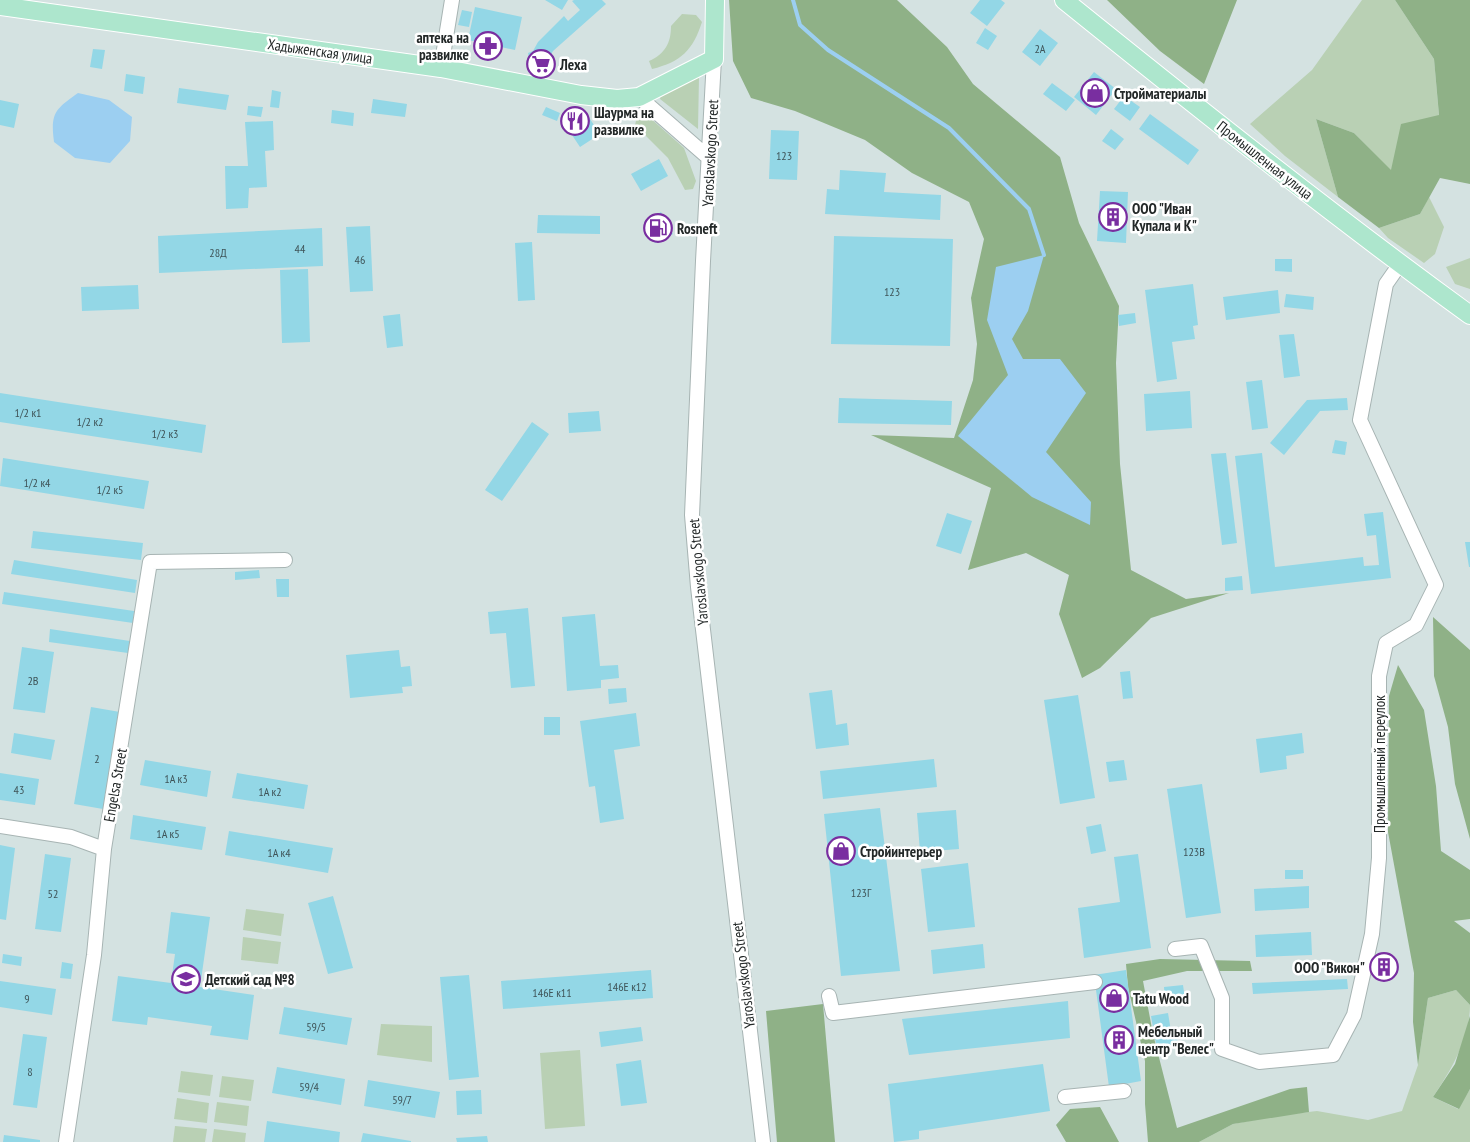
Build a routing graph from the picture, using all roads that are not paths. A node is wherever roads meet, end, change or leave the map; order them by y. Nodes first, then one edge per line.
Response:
1 (452, 0) edge
2 (715, 0) edge
3 (1064, 0) edge
4 (30, 5) edge
5 (0, 6) edge
6 (714, 59) junction
7 (441, 68) junction
8 (639, 97) junction
9 (710, 159) junction
10 (1400, 264) junction
11 (1470, 314) edge
12 (285, 560) dead end
13 (0, 826) edge
14 (104, 849) junction
15 (1175, 949) dead end
16 (1095, 982) dead end
17 (829, 996) dead end
18 (1124, 1092) dead end
19 (1065, 1097) dead end
20 (66, 1142) edge
21 (763, 1142) edge

1 - 7 street
2 - 6 main road, Yaroslavskogo Street
3 - 10 main road, Промышленная улица
4 - 5 main road, Хадыженская улица
4 - 7 main road, Хадыженская улица
6 - 8 main road, Хадыженская улица
6 - 9 street, Yaroslavskogo Street
7 - 8 main road, Хадыженская улица
8 - 9 street
9 - 21 street, Yaroslavskogo Street
10 - 11 main road, Промышленная улица
10 - 15 street, Промышленный переулок
12 - 14 street, Engelsa Street
13 - 14 street
14 - 20 street, Engelsa Street
16 - 17 street
18 - 19 street

